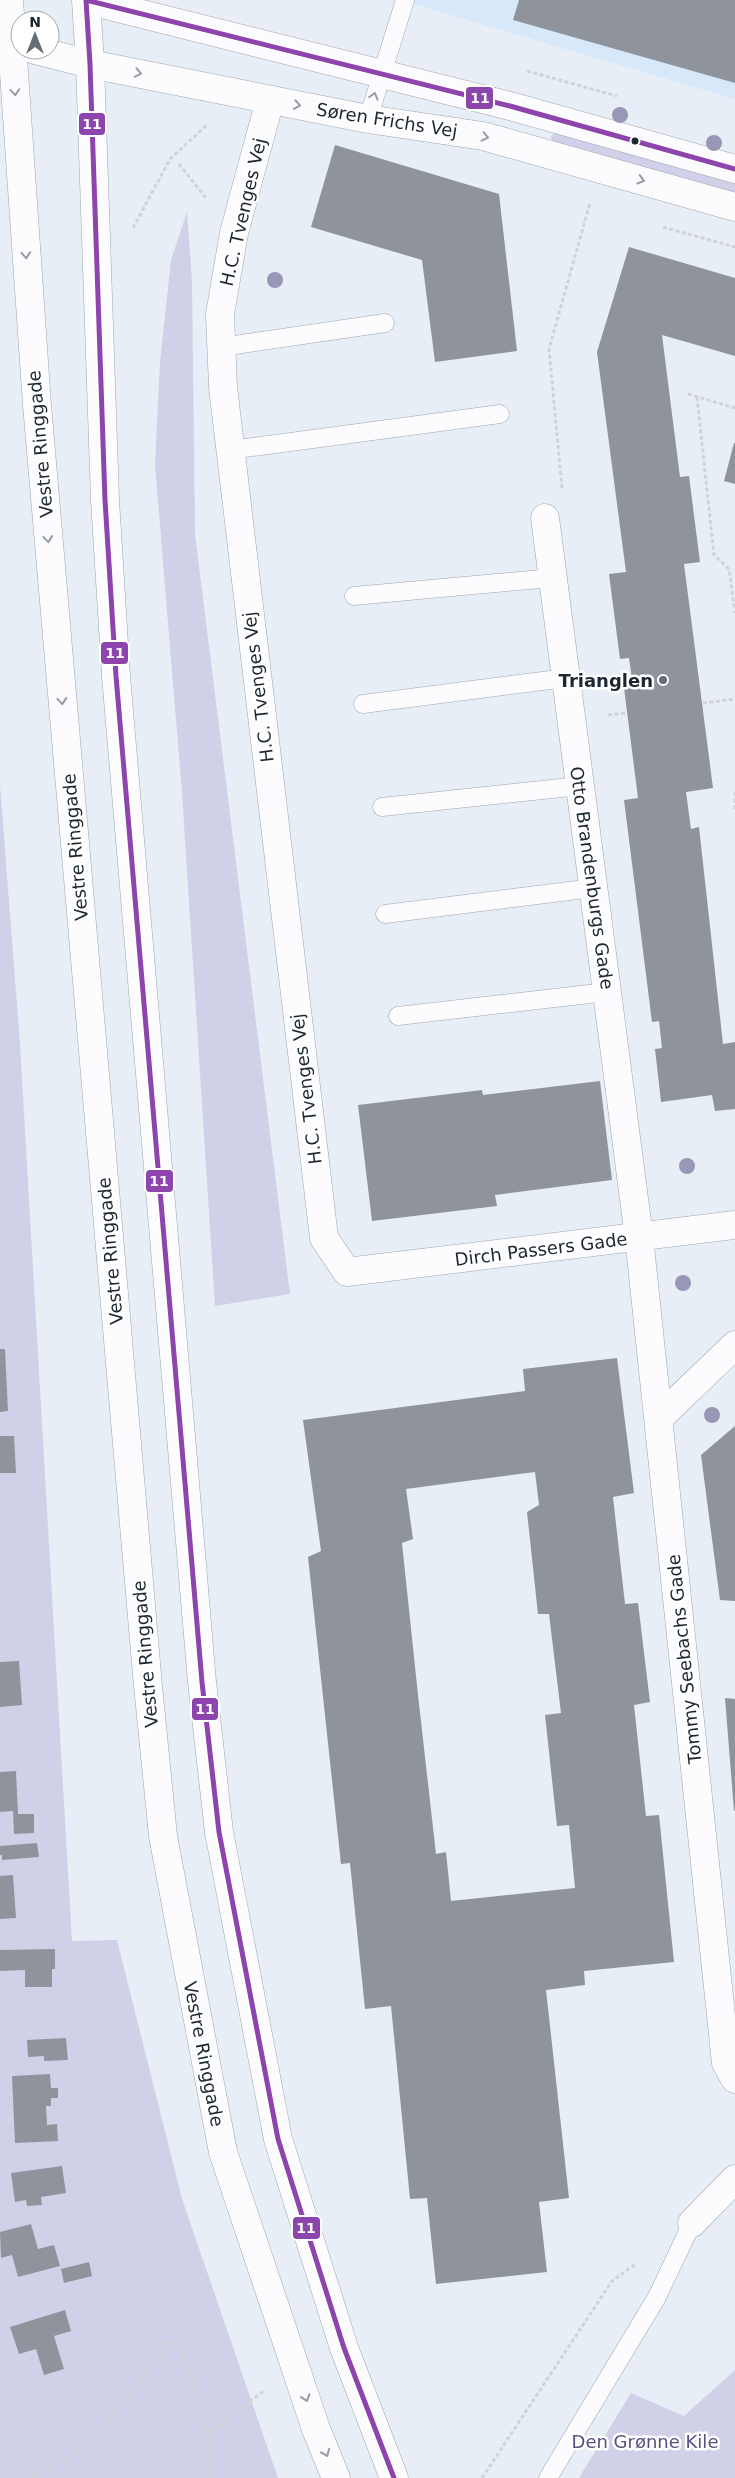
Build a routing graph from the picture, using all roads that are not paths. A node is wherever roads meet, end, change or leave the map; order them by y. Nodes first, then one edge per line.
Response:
1 (86, 0) edge
2 (405, 0) edge
3 (60, 56) edge
4 (18, 60) edge
5 (90, 64) junction
6 (381, 74) junction
7 (270, 100) junction
8 (368, 119) junction
9 (735, 169) edge
10 (735, 207) edge
11 (385, 323) dead end
12 (221, 346) junction
13 (500, 414) dead end
14 (230, 450) junction
15 (545, 518) road end
16 (552, 578) junction
17 (354, 596) dead end
18 (566, 678) junction
19 (363, 704) dead end
20 (580, 786) junction
21 (382, 806) dead end
22 (593, 888) junction
23 (386, 914) dead end
24 (607, 992) junction
25 (398, 1016) dead end
26 (735, 1225) edge
27 (640, 1237) junction
28 (347, 1272) joint
29 (735, 1345) edge
30 (658, 1418) junction
31 (735, 2079) edge
32 (735, 2179) edge
33 (692, 2223) joint
34 (336, 2478) edge
35 (394, 2478) edge
36 (548, 2478) edge

1 - 5 main road
1 - 6 main road
2 - 6 lane
3 - 5 main road, Søren Frichs Vej
4 -> 34 main road, Vestre Ringgade
5 -> 7 main road, Søren Frichs Vej
5 - 35 main road
8 -> 6 lane
6 - 9 main road
7 -> 8 main road, Søren Frichs Vej
7 - 12 main road, H.C. Tvenges Vej
8 -> 10 main road, Søren Frichs Vej
11 - 12 lane
12 - 14 main road, H.C. Tvenges Vej
13 - 14 lane
14 - 28 main road, H.C. Tvenges Vej
15 - 16 main road, Otto Brandenburgs Gade
16 - 17 lane
16 - 18 main road, Otto Brandenburgs Gade
18 - 19 lane
18 - 20 main road, Otto Brandenburgs Gade
20 - 21 lane
20 - 22 main road, Otto Brandenburgs Gade
22 - 23 lane
22 - 24 main road, Otto Brandenburgs Gade
24 - 25 lane
24 - 27 main road, Otto Brandenburgs Gade
26 - 27 main road, Dirch Passers Gade
27 - 28 main road, Dirch Passers Gade
27 - 30 main road, Tommy Seebachs Gade
29 - 30 main road
30 - 31 main road, Tommy Seebachs Gade
32 - 33 main road
33 - 36 lane

